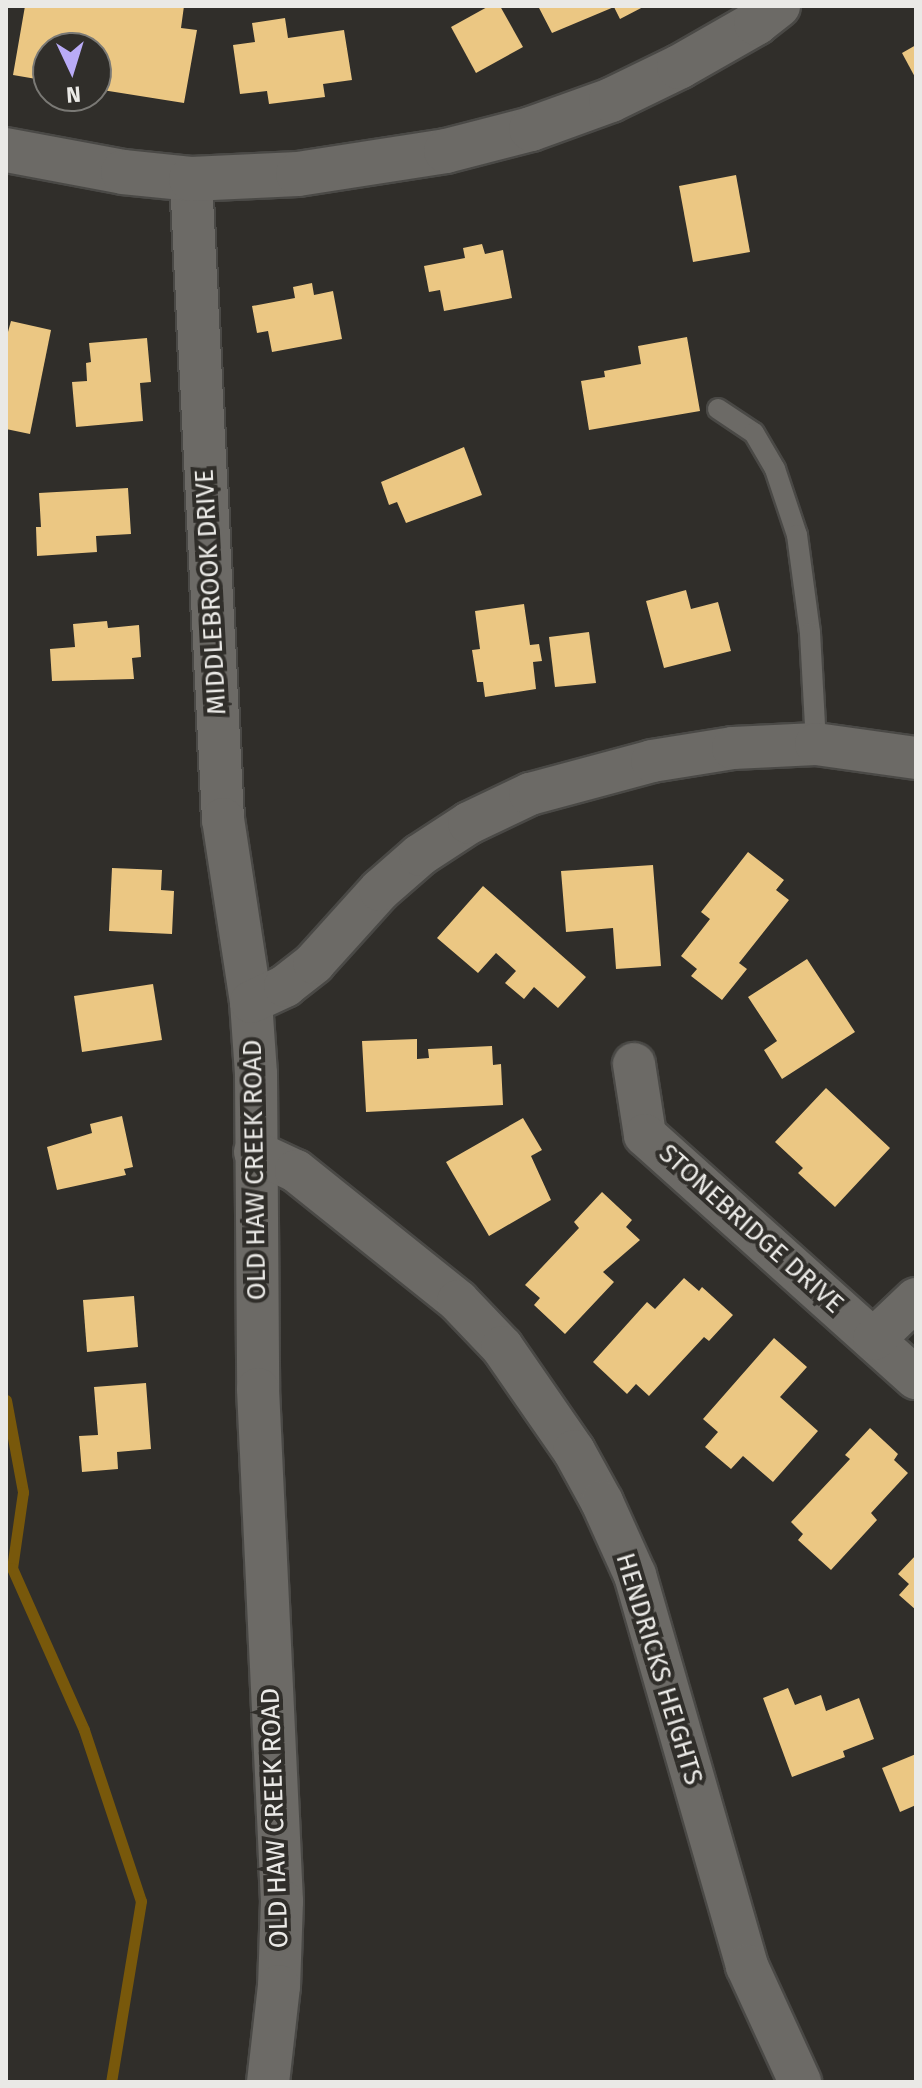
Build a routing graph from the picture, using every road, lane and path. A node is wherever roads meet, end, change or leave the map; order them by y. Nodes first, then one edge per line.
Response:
1 (778, 6) edge
2 (6, 150) edge
3 (191, 179) junction
4 (718, 409) dead end
5 (816, 744) junction
6 (916, 758) edge
7 (251, 1002) junction
8 (634, 1064) dead end
9 (255, 1152) junction
10 (916, 1299) edge
11 (874, 1339) junction
12 (916, 1378) edge
13 (268, 2082) edge
14 (800, 2082) edge

1 - 3 street
2 - 3 street
3 - 7 street, MIDDLEBROOK DRIVE
4 - 5 lane
5 - 6 street, OLD HAW CREEK ROAD
5 - 7 street, OLD HAW CREEK ROAD
7 - 9 street, OLD HAW CREEK ROAD
8 - 11 street, STONEBRIDGE DRIVE
9 - 13 street, OLD HAW CREEK ROAD
9 - 14 street, HENDRICKS HEIGHTS
10 - 11 street
11 - 12 street, STONEBRIDGE DRIVE

